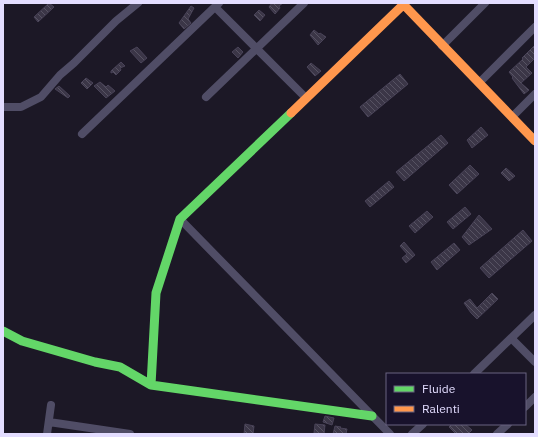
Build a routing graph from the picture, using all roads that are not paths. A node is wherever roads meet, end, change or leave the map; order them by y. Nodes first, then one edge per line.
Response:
1 (138, 3) edge
2 (304, 3) edge
3 (485, 3) edge
4 (403, 4) edge
5 (217, 5) edge
6 (535, 27) edge
7 (442, 46) junction
8 (257, 48) junction
9 (479, 83) junction
10 (535, 94) edge
11 (206, 97) dead end
12 (306, 98) junction
13 (3, 107) edge
14 (512, 117) junction
15 (82, 134) dead end
16 (535, 141) edge
17 (180, 219) junction
18 (535, 314) edge
19 (3, 331) edge
20 (511, 338) junction
21 (535, 362) edge
22 (475, 373) edge
23 (151, 385) junction
24 (535, 397) edge
25 (51, 405) dead end
26 (526, 406) edge
27 (372, 416) junction
28 (49, 422) junction
29 (422, 425) edge
30 (507, 425) edge
31 (47, 434) edge
32 (130, 434) edge
33 (390, 434) edge
34 (412, 434) edge
35 (497, 434) edge

1 - 13 street
2 - 8 street
3 - 7 street
4 - 7 street
4 - 12 street
5 - 8 street
5 - 15 street
6 - 9 street
7 - 9 street
8 - 11 street
8 - 12 street
9 - 14 street
10 - 14 street
12 - 17 street
14 - 16 street
17 - 23 street
17 - 27 street
18 - 20 street
19 - 23 street
20 - 21 street
20 - 22 street
23 - 27 street
24 - 26 street
25 - 28 street
27 - 33 street
28 - 31 street
28 - 32 street
29 - 34 street
30 - 35 street

